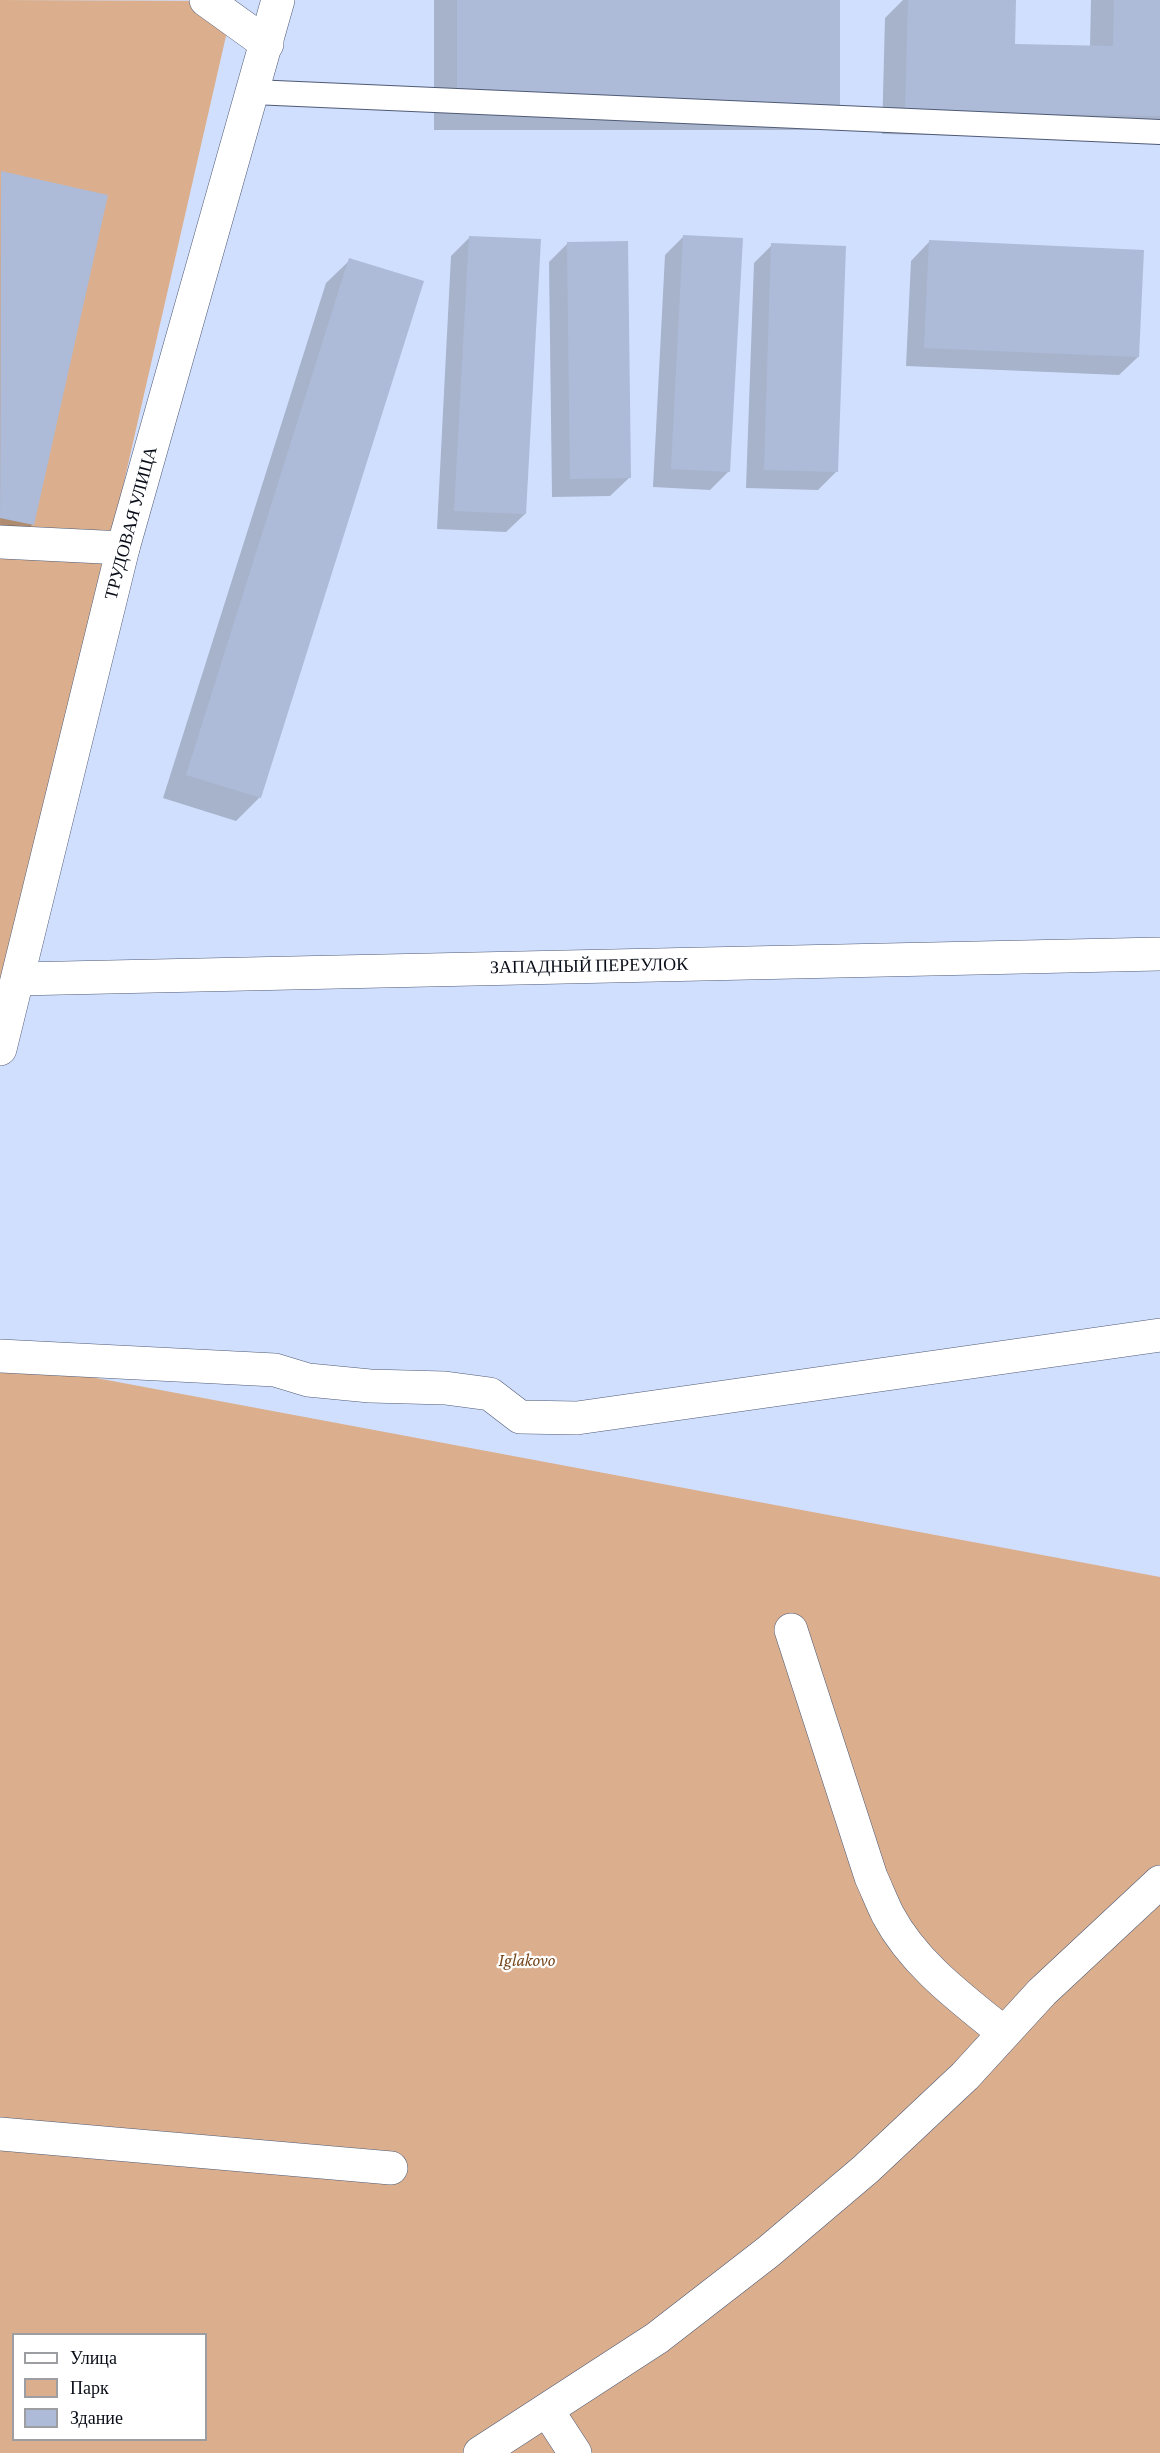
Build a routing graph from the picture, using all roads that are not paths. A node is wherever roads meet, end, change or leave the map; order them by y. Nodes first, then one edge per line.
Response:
1 (206, 0) edge
2 (278, 0) edge
3 (267, 44) junction
4 (253, 92) junction
5 (1160, 132) edge
6 (0, 542) edge
7 (123, 548) junction
8 (1160, 954) edge
9 (18, 979) junction
10 (0, 1050) edge
11 (1160, 1335) edge
12 (0, 1356) edge
13 (791, 1630) dead end
14 (1160, 1882) edge
15 (1004, 2033) junction
16 (0, 2134) edge
17 (391, 2168) dead end
18 (547, 2410) junction
19 (480, 2453) edge
20 (575, 2453) edge

1 - 3 street
2 - 3 street, ТРУДОВАЯ УЛИЦА
3 - 4 street, ТРУДОВАЯ УЛИЦА
4 - 5 lane
4 - 7 street, ТРУДОВАЯ УЛИЦА
6 - 7 street
7 - 9 street, ТРУДОВАЯ УЛИЦА
8 - 9 street, ЗАПАДНЫЙ ПЕРЕУЛОК
9 - 10 street, ТРУДОВАЯ УЛИЦА
11 - 12 street
13 - 15 street
14 - 15 street
15 - 18 street
16 - 17 street
18 - 19 street
18 - 20 street

